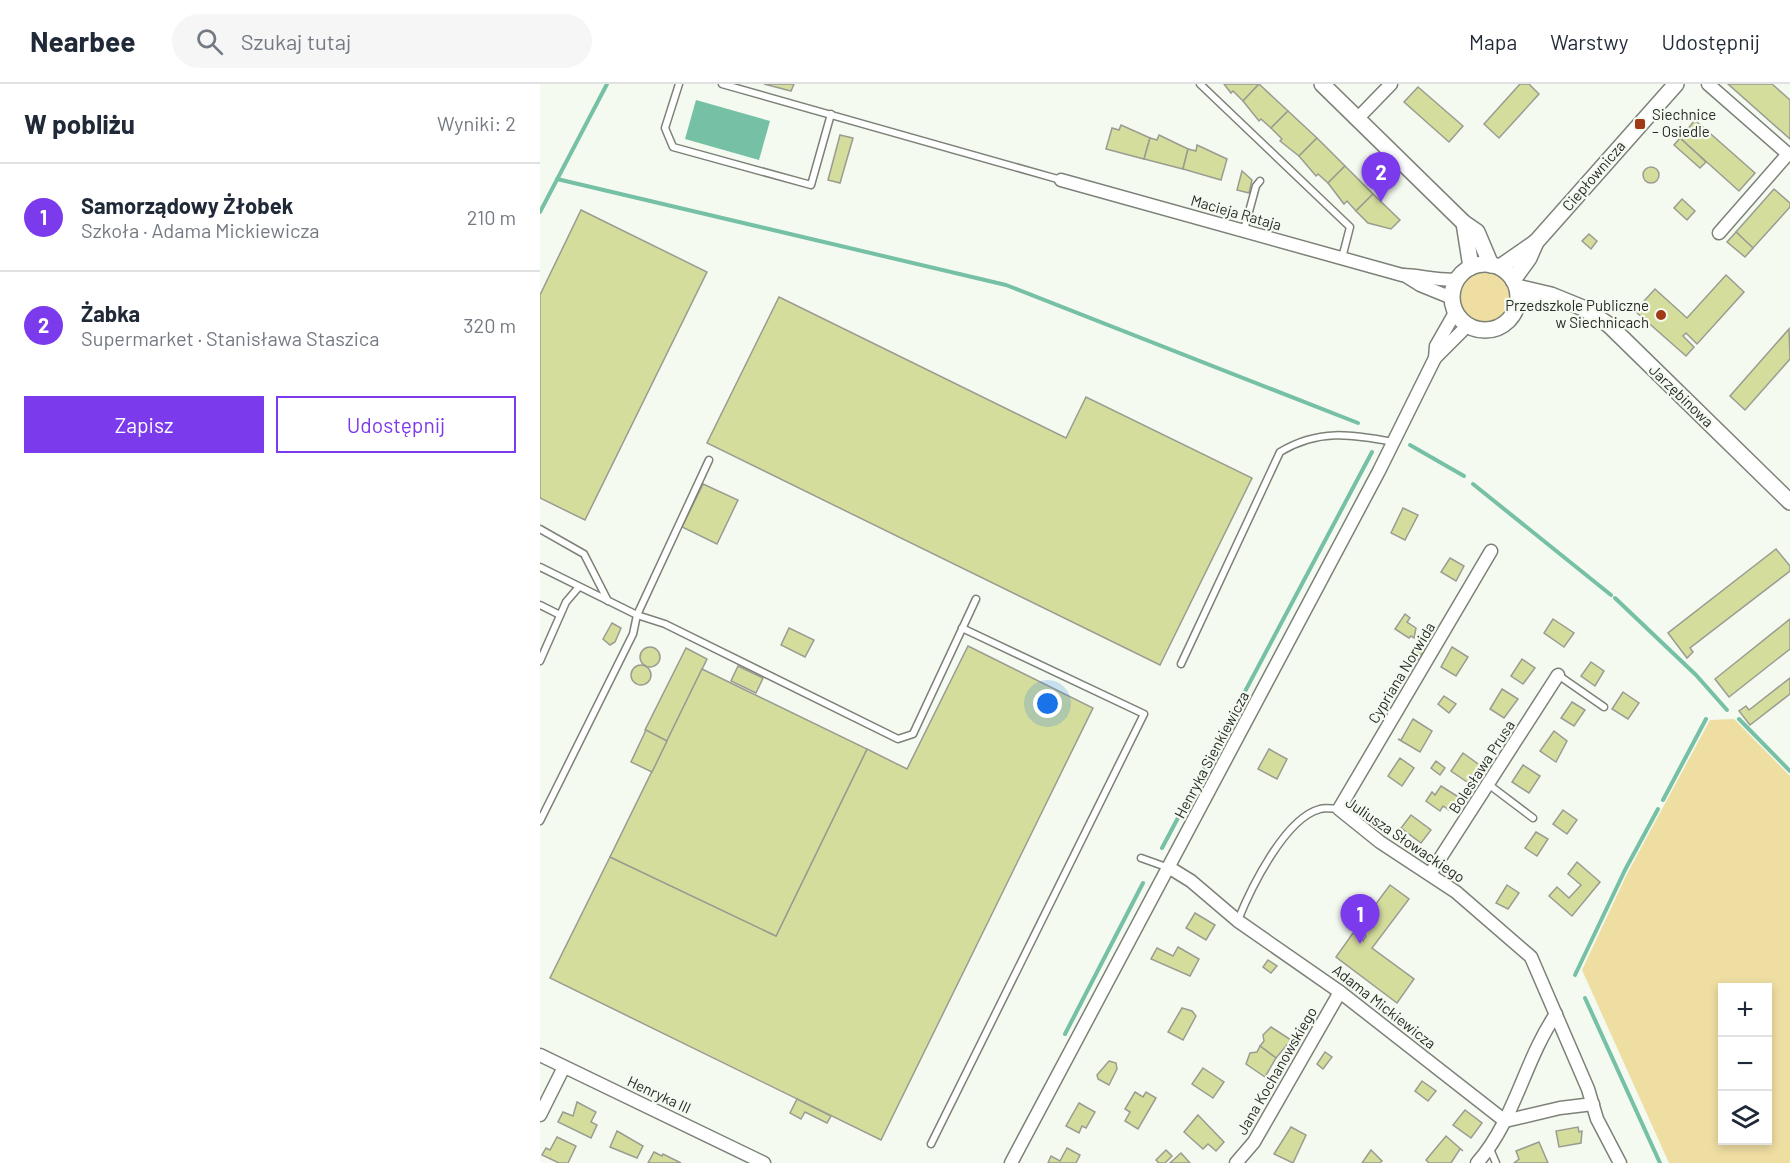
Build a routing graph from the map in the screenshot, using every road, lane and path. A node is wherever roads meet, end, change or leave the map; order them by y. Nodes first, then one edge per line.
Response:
1 (679, 84) edge
2 (722, 84) edge
3 (1200, 84) edge
4 (1322, 84) edge
5 (1390, 84) edge
6 (1676, 84) edge
7 (1708, 84) edge
8 (831, 114) junction
9 (1357, 119) junction
10 (1062, 180) joint
11 (1260, 181) dead end
12 (1464, 223) junction
13 (1244, 230) junction
14 (1719, 233) dead end
15 (1536, 242) junction
16 (1342, 258) junction
17 (1496, 266) junction
18 (1471, 267) junction
19 (1402, 275) junction
20 (1458, 279) junction
21 (1515, 283) junction
22 (1564, 302) junction
23 (1518, 303) junction
24 (1454, 305) junction
25 (1468, 325) junction
26 (1435, 358) junction
27 (1394, 442) junction
28 (709, 460) dead end
29 (1790, 502) edge
30 (540, 529) edge
31 (1491, 551) dead end
32 (540, 567) edge
33 (578, 588) junction
34 (976, 599) dead end
35 (608, 601) junction
36 (540, 605) edge
37 (560, 615) junction
38 (637, 615) junction
39 (962, 628) junction
40 (540, 661) edge
41 (1181, 664) dead end
42 (1558, 675) joint
43 (1604, 707) dead end
44 (1488, 784) junction
45 (1339, 809) junction
46 (1533, 818) dead end
47 (540, 821) edge
48 (1141, 858) dead end
49 (1170, 868) junction
50 (1430, 874) junction
51 (1238, 921) junction
52 (1340, 992) junction
53 (1556, 1014) junction
54 (540, 1055) edge
55 (564, 1067) junction
56 (1593, 1104) junction
57 (540, 1115) edge
58 (1505, 1121) junction
59 (930, 1144) dead end
60 (1490, 1149) junction
61 (764, 1163) edge
62 (1011, 1163) edge
63 (1236, 1163) edge
64 (1477, 1163) edge
65 (1496, 1163) edge
66 (1620, 1163) edge

1 - 8 lane
2 - 8 lane
3 - 16 lane
4 - 9 street
5 - 9 street
6 - 15 street, Ciepłownicza
7 - 14 street
8 - 10 lane
9 - 12 street
10 - 13 street, Macieja Rataja
11 - 13 lane
12 - 17 street
12 - 18 street
13 - 16 street, Macieja Rataja
15 - 17 street, Ciepłownicza
15 - 21 street, Ciepłownicza
16 - 19 street, Macieja Rataja
17 - 18 street
17 - 21 street
18 - 20 street
19 - 20 street, Macieja Rataja
19 - 24 street, Macieja Rataja
20 - 24 street
21 - 22 street, Jarzębinowa
21 - 23 street
22 - 23 street, Jarzębinowa
22 - 29 street, Jarzębinowa
23 - 25 street
24 - 25 street
24 - 26 street, Henryka Sienkiewicza
25 - 26 street, Henryka Sienkiewicza
26 - 27 street, Henryka Sienkiewicza
27 - 41 lane
27 - 49 street, Henryka Sienkiewicza
28 - 38 lane
30 - 35 lane
31 - 45 street, Cypriana Norwida
32 - 33 lane
33 - 35 lane
33 - 37 lane
34 - 39 lane
35 - 38 lane
36 - 37 lane
37 - 40 lane
38 - 39 lane
38 - 47 lane
39 - 59 lane
42 - 43 lane
42 - 44 street, Bolesława Prusa
44 - 46 lane
44 - 50 street, Bolesława Prusa
45 - 50 street, Juliusza Słowackiego
45 - 51 lane, Juliusza Słowackiego
48 - 49 lane
49 - 51 street, Adama Mickiewicza
49 - 62 street, Henryka Sienkiewicza
50 - 53 street, Juliusza Słowackiego
51 - 52 street, Adama Mickiewicza
52 - 58 street, Adama Mickiewicza
52 - 63 street, Jana Kochanowskiego
53 - 56 street
53 - 58 street
54 - 55 street, Henryka III
55 - 57 street
55 - 61 street, Henryka III
56 - 58 street
56 - 66 street
58 - 60 street
60 - 64 street
60 - 65 lane

